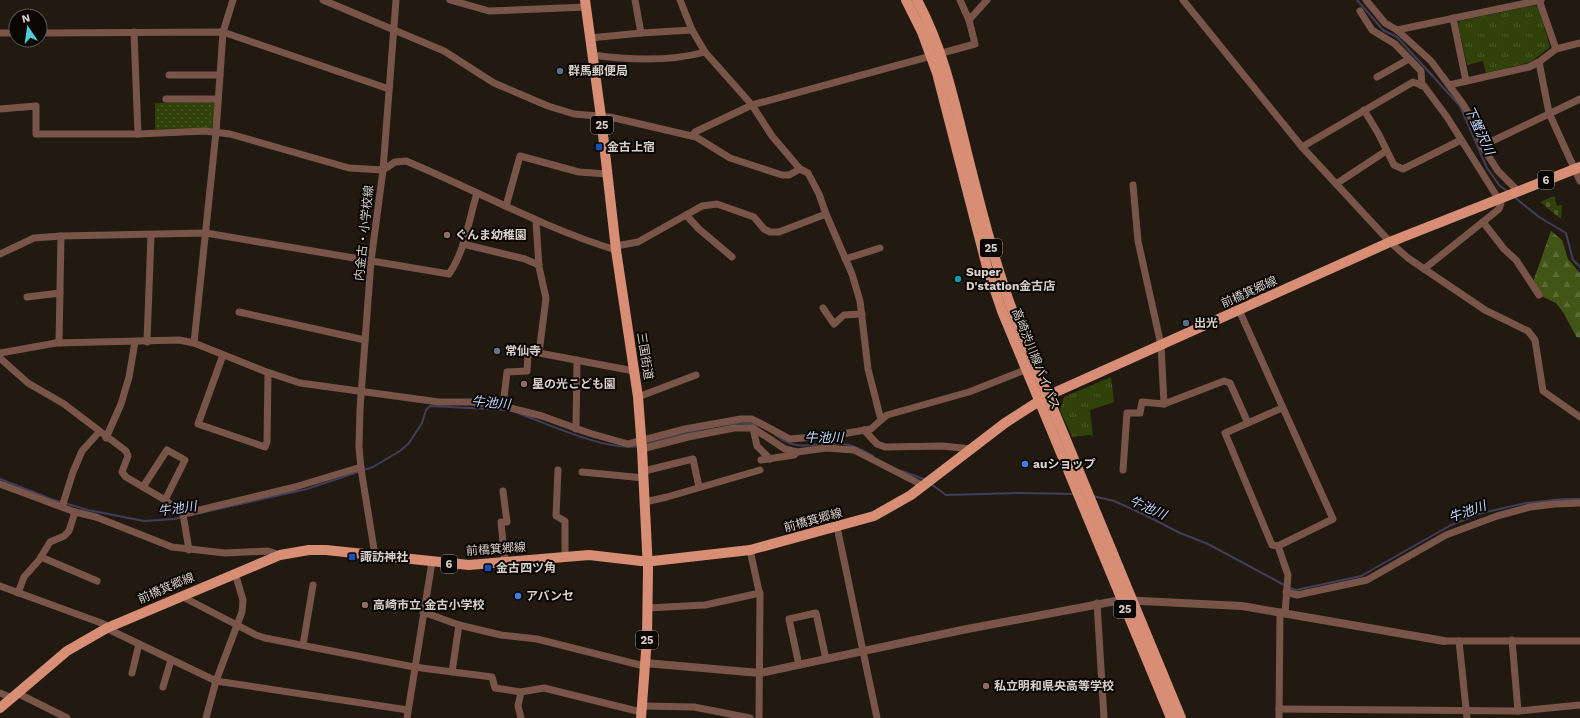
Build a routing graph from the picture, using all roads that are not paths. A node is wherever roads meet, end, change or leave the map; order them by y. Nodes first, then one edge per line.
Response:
1 (233, 0) edge
2 (323, 0) edge
3 (396, 0) edge
4 (450, 0) edge
5 (635, 0) edge
6 (680, 0) edge
7 (906, 0) edge
8 (917, 0) edge
9 (960, 0) edge
10 (987, 0) edge
11 (1183, 0) edge
12 (1366, 0) edge
13 (1540, 0) edge
14 (585, 4) edge
15 (1360, 11) dead end
16 (1453, 18) junction
17 (969, 20) junction
18 (394, 30) junction
19 (692, 30) junction
20 (1397, 30) junction
21 (134, 32) junction
22 (223, 32) junction
23 (641, 32) junction
24 (48, 33) edge
25 (590, 38) junction
26 (1580, 43) edge
27 (1556, 49) junction
28 (705, 52) junction
29 (592, 55) junction
30 (936, 55) junction
31 (1409, 59) junction
32 (1539, 62) junction
33 (169, 75) dead end
34 (220, 75) junction
35 (1377, 77) dead end
36 (1466, 81) junction
37 (1449, 85) junction
38 (1422, 86) junction
39 (389, 89) junction
40 (166, 99) dead end
41 (218, 99) junction
42 (1580, 99) edge
43 (752, 105) junction
44 (0, 109) edge
45 (1364, 110) junction
46 (1549, 113) junction
47 (602, 117) junction
48 (216, 132) junction
49 (138, 134) junction
50 (692, 136) junction
51 (1461, 140) junction
52 (1482, 146) junction
53 (1302, 147) junction
54 (1386, 150) junction
55 (1577, 168) edge
56 (800, 169) junction
57 (383, 170) junction
58 (607, 174) junction
59 (1580, 181) edge
60 (1336, 184) junction
61 (1133, 185) dead end
62 (477, 193) junction
63 (1508, 195) junction
64 (506, 206) junction
65 (826, 214) junction
66 (686, 215) junction
67 (536, 221) junction
68 (1483, 222) junction
69 (206, 233) junction
70 (151, 235) junction
71 (61, 236) junction
72 (1390, 242) junction
73 (463, 244) junction
74 (616, 248) junction
75 (880, 248) dead end
76 (0, 254) edge
77 (732, 257) dead end
78 (845, 259) junction
79 (371, 261) junction
80 (539, 265) junction
81 (1424, 269) junction
82 (60, 293) junction
83 (1539, 296) dead end
84 (27, 297) dead end
85 (823, 308) dead end
86 (1239, 310) junction
87 (239, 312) dead end
88 (862, 314) junction
89 (365, 340) junction
90 (135, 342) junction
91 (147, 342) junction
92 (59, 343) junction
93 (194, 343) junction
94 (1161, 345) junction
95 (0, 353) edge
96 (539, 353) junction
97 (223, 355) junction
98 (0, 358) edge
99 (577, 360) junction
100 (634, 370) junction
101 (1025, 370) junction
102 (268, 372) junction
103 (696, 375) dead end
104 (361, 393) junction
105 (638, 397) junction
106 (1043, 399) junction
107 (1164, 404) junction
108 (503, 406) junction
109 (1282, 408) junction
110 (1580, 417) edge
111 (880, 420) junction
112 (1248, 423) junction
113 (753, 428) junction
114 (576, 429) junction
115 (864, 430) junction
116 (99, 432) junction
117 (106, 438) junction
118 (809, 438) junction
119 (642, 445) junction
120 (971, 449) junction
121 (810, 450) junction
122 (797, 452) junction
123 (770, 459) junction
124 (761, 460) dead end
125 (361, 470) junction
126 (558, 470) dead end
127 (760, 470) dead end
128 (1123, 470) dead end
129 (582, 472) dead end
130 (644, 474) junction
131 (928, 483) junction
132 (0, 484) edge
133 (143, 487) junction
134 (700, 487) junction
135 (503, 490) dead end
136 (166, 500) junction
137 (645, 502) junction
138 (1580, 503) edge
139 (62, 507) junction
140 (75, 512) junction
141 (184, 517) junction
142 (837, 527) junction
143 (1278, 546) junction
144 (189, 550) junction
145 (750, 550) junction
146 (280, 555) junction
147 (375, 555) junction
148 (564, 556) junction
149 (41, 557) junction
150 (648, 561) junction
151 (432, 562) junction
152 (505, 563) junction
153 (235, 573) junction
154 (96, 580) dead end
155 (313, 585) dead end
156 (0, 586) edge
157 (1287, 588) junction
158 (18, 593) junction
159 (760, 593) junction
160 (182, 596) junction
161 (1121, 600) junction
162 (1132, 601) junction
163 (1097, 603) junction
164 (648, 608) junction
165 (423, 612) junction
166 (1283, 612) junction
167 (236, 624) junction
168 (459, 625) junction
169 (107, 628) junction
170 (1512, 640) junction
171 (1444, 641) joint
172 (1459, 641) junction
173 (1580, 641) edge
174 (139, 644) junction
175 (303, 645) junction
176 (863, 652) junction
177 (826, 659) junction
178 (171, 660) junction
179 (645, 663) junction
180 (799, 665) junction
181 (414, 667) junction
182 (452, 672) junction
183 (132, 673) dead end
184 (760, 673) junction
185 (216, 681) junction
186 (163, 687) dead end
187 (521, 692) junction
188 (0, 693) edge
189 (14, 695) junction
190 (1580, 705) edge
191 (0, 708) edge
192 (1279, 708) junction
193 (1518, 711) junction
194 (641, 712) edge
195 (407, 714) edge
196 (1467, 714) edge
197 (67, 718) edge
198 (206, 718) edge
199 (521, 718) edge
200 (750, 718) edge
201 (759, 718) edge
202 (877, 718) edge
203 (1104, 718) edge
204 (1171, 718) edge
205 (1181, 718) edge
206 (1279, 718) edge

1 - 22 street
2 - 18 street
3 - 18 street, 内金古・小学校線
4 - 14 street
5 - 23 street
6 - 19 street
7 - 30 main road, 高崎渋川線バイパス / 25
8 - 30 main road, 高崎渋川線バイパス / 25
9 - 17 street
10 - 17 street
11 - 53 street
12 - 20 street
13 - 16 street
13 - 27 street
14 - 25 main road, 三国街道 / 25
15 - 31 street
16 - 20 street
16 - 36 street
17 - 30 street
18 - 39 street, 内金古・小学校線
18 - 47 street
19 - 23 street
19 - 28 street
20 - 37 street
21 - 22 street
21 - 24 street
21 - 49 street
22 - 34 street
22 - 39 street
23 - 25 street
25 - 29 main road, 三国街道 / 25
26 - 27 street
27 - 32 street
28 - 29 street
28 - 43 street
29 - 47 main road, 三国街道 / 25
30 - 43 street
30 - 101 main road, 高崎渋川線バイパス / 25
30 - 106 main road, 高崎渋川線バイパス / 25
31 - 35 street
31 - 38 street
32 - 36 street
32 - 46 street
33 - 34 street
34 - 41 street
36 - 37 street
37 - 52 street
38 - 45 street
38 - 51 street
39 - 57 street, 内金古・小学校線
40 - 41 street
41 - 48 street
42 - 46 street
43 - 50 street
43 - 56 street
44 - 49 street
45 - 53 street
45 - 54 street
46 - 52 street
46 - 55 street
47 - 50 street
47 - 58 main road, 三国街道 / 25
48 - 49 street
48 - 57 street
48 - 69 street
50 - 56 street
51 - 54 street
51 - 63 street
52 - 63 street
53 - 60 street
54 - 60 street
55 - 59 street
55 - 63 main road, 前橋箕郷線 / 6
56 - 65 street
57 - 62 street
57 - 79 street, 内金古・小学校線
58 - 64 street
58 - 74 main road, 三国街道 / 25
60 - 72 street
61 - 94 street
62 - 64 street
62 - 73 street
63 - 68 street
63 - 72 main road, 前橋箕郷線 / 6
64 - 67 street
65 - 66 street
65 - 78 street
66 - 74 street
66 - 77 street
67 - 74 street
67 - 80 street
68 - 81 street
68 - 83 street
69 - 70 street
69 - 79 street
69 - 93 street
70 - 71 street
70 - 91 street
71 - 76 street
71 - 82 street
72 - 81 street
72 - 86 main road, 前橋箕郷線 / 6
73 - 79 street
73 - 80 street
74 - 100 main road, 三国街道 / 25
75 - 78 street
78 - 88 street
79 - 89 street, 内金古・小学校線
80 - 96 street
81 - 110 street
82 - 84 street
82 - 92 street
85 - 88 street
86 - 94 main road, 前橋箕郷線 / 6
86 - 109 street
87 - 89 street
88 - 111 street
89 - 104 street, 内金古・小学校線
90 - 91 street
90 - 92 street
90 - 117 street
91 - 93 street
92 - 95 street
93 - 97 street
94 - 106 main road, 前橋箕郷線 / 6
94 - 107 street
96 - 99 street
96 - 108 street
97 - 102 street
97 - 102 street
98 - 116 street
99 - 100 street
99 - 114 street
100 - 105 main road, 三国街道 / 25
101 - 106 main road, 高崎渋川線バイパス / 25
101 - 111 street
102 - 104 street
103 - 105 street
104 - 108 street
104 - 125 street, 内金古・小学校線
105 - 119 main road, 三国街道 / 25
106 - 120 main road, 前橋箕郷線 / 6
106 - 161 main road, 高崎渋川線バイパス / 25
106 - 162 main road, 高崎渋川線バイパス / 25
107 - 112 street
107 - 128 street
108 - 114 street
109 - 112 street
109 - 143 street
111 - 115 street
112 - 143 street
113 - 119 street
113 - 122 street
113 - 123 street
114 - 119 street
115 - 118 street
115 - 120 street
116 - 117 street
116 - 139 street
117 - 133 street
118 - 119 street
118 - 121 street
119 - 130 main road, 三国街道 / 25
120 - 131 main road, 前橋箕郷線 / 6
121 - 122 street
121 - 131 street
122 - 123 street
123 - 124 street
125 - 141 street
125 - 147 street, 内金古・小学校線
126 - 148 street
127 - 134 street
129 - 130 street
130 - 134 street
130 - 137 main road, 三国街道 / 25
131 - 142 main road, 前橋箕郷線 / 6
132 - 139 street
133 - 136 street
133 - 136 street
134 - 137 street
135 - 152 street
136 - 141 street
137 - 150 main road, 三国街道 / 25
138 - 157 street
139 - 140 street
140 - 144 street
140 - 149 street
141 - 144 street
142 - 145 main road, 前橋箕郷線 / 6
142 - 176 street
143 - 157 street
144 - 146 street
145 - 150 main road, 前橋箕郷線 / 6
145 - 159 street
146 - 147 main road, 前橋箕郷線 / 6
146 - 153 main road, 前橋箕郷線 / 6
147 - 151 main road, 前橋箕郷線 / 6
148 - 150 main road, 前橋箕郷線 / 6
148 - 152 main road, 前橋箕郷線 / 6
149 - 154 street
149 - 158 street
150 - 164 main road, 三国街道 / 25
151 - 152 main road, 前橋箕郷線 / 6
151 - 165 street
153 - 160 main road, 前橋箕郷線 / 6
153 - 167 street
155 - 175 street
156 - 158 street
157 - 166 street
158 - 169 street
159 - 164 street
159 - 184 street
160 - 167 street
160 - 169 main road, 前橋箕郷線 / 6
161 - 162 street
161 - 163 street
161 - 204 main road, 高崎渋川線バイパス / 25
162 - 166 street
162 - 205 main road, 高崎渋川線バイパス / 25
163 - 176 street
163 - 203 street
164 - 179 main road, 三国街道 / 25
165 - 168 street
165 - 181 street
166 - 171 street
166 - 192 street
167 - 175 street
167 - 185 street
168 - 179 street
168 - 182 street
169 - 174 street
169 - 189 main road, 前橋箕郷線 / 6
170 - 172 street
170 - 173 street
170 - 193 street
171 - 172 street
172 - 196 street
174 - 178 street
174 - 183 street
175 - 181 street
176 - 177 street
176 - 202 street
177 - 180 street
177 - 180 street
178 - 185 street
178 - 186 street
179 - 184 street
179 - 194 main road, 三国街道 / 25
180 - 184 street
181 - 182 street
181 - 195 street
182 - 187 street
184 - 201 street
185 - 195 street
185 - 198 street
187 - 194 street
187 - 199 street
188 - 189 street
189 - 191 main road, 前橋箕郷線 / 6
189 - 197 street
190 - 193 street
192 - 196 street
192 - 206 street
193 - 196 street
194 - 200 street

